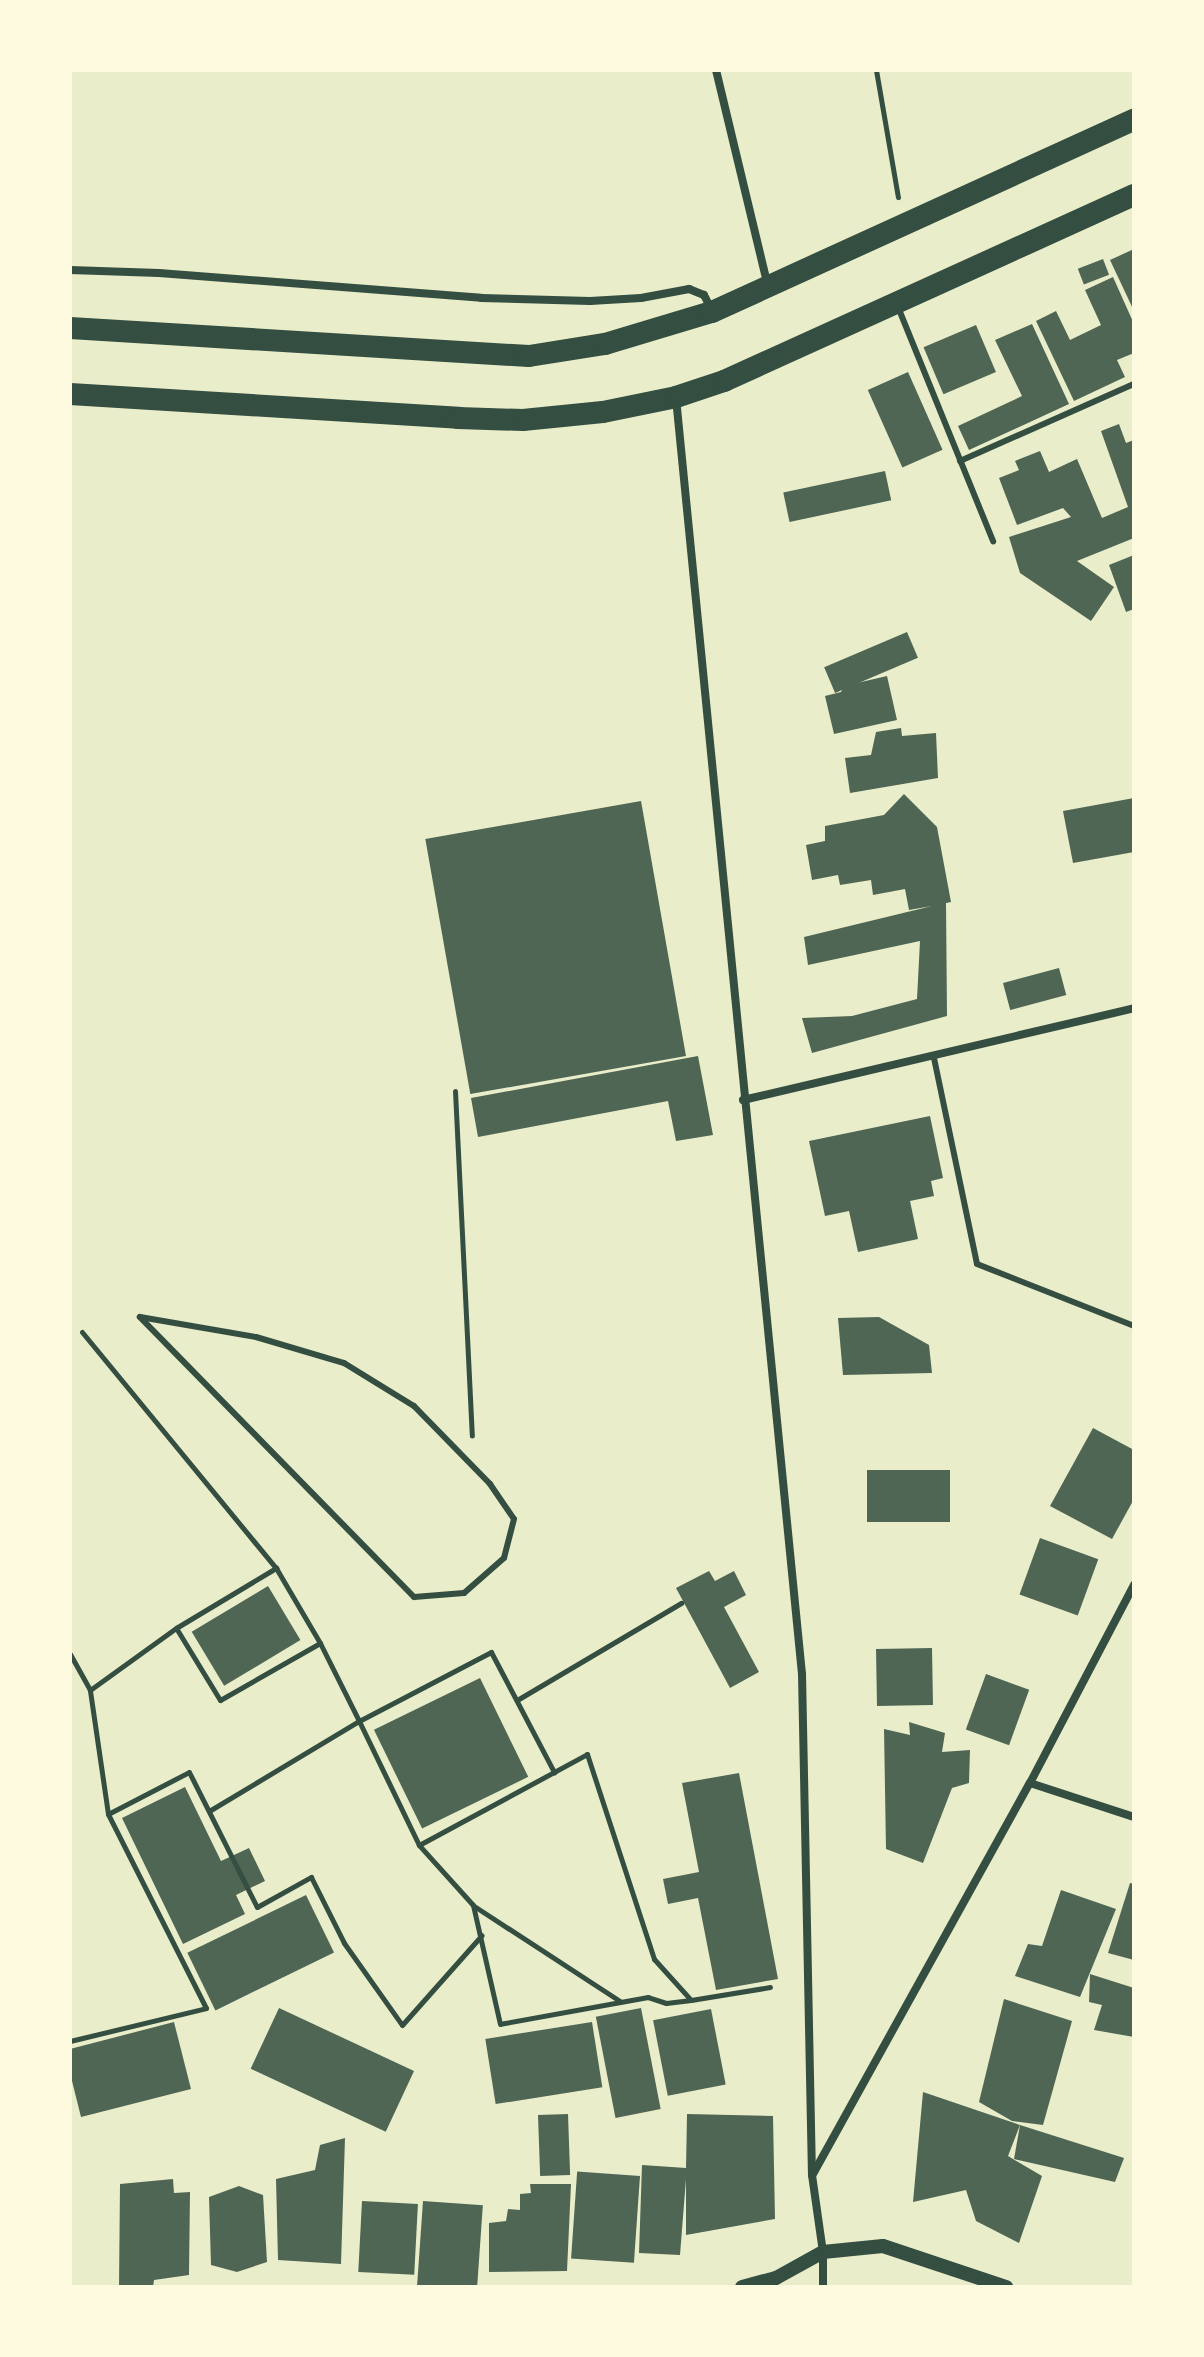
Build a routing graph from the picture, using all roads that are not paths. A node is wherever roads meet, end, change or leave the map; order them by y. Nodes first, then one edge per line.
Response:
1 (716, 70) edge
2 (1134, 120) edge
3 (1134, 195) edge
4 (70, 270) edge
5 (767, 284) junction
6 (896, 301) junction
7 (712, 312) junction
8 (70, 328) edge
9 (1134, 384) edge
10 (70, 394) edge
11 (676, 397) junction
12 (960, 461) junction
13 (993, 541) dead end
14 (1134, 1008) edge
15 (934, 1058) junction
16 (743, 1100) junction
17 (140, 1317) joint
18 (1134, 1326) edge
19 (1134, 1585) edge
20 (1030, 1783) junction
21 (1134, 1817) edge
22 (812, 2175) junction
23 (823, 2252) junction
24 (742, 2287) edge
25 (823, 2287) edge
26 (1006, 2287) edge

1 - 5 street
2 - 5 highway
3 - 6 highway
4 - 7 street
5 - 7 highway
6 - 11 highway
6 - 12 lane
7 - 8 highway
9 - 12 lane
10 - 11 highway
11 - 16 street
12 - 13 lane
14 - 15 street
15 - 16 street
15 - 18 lane
16 - 22 street
17 - 17 lane
19 - 20 street
20 - 21 street
20 - 22 street
22 - 23 street
23 - 24 street
23 - 25 street
23 - 26 street

